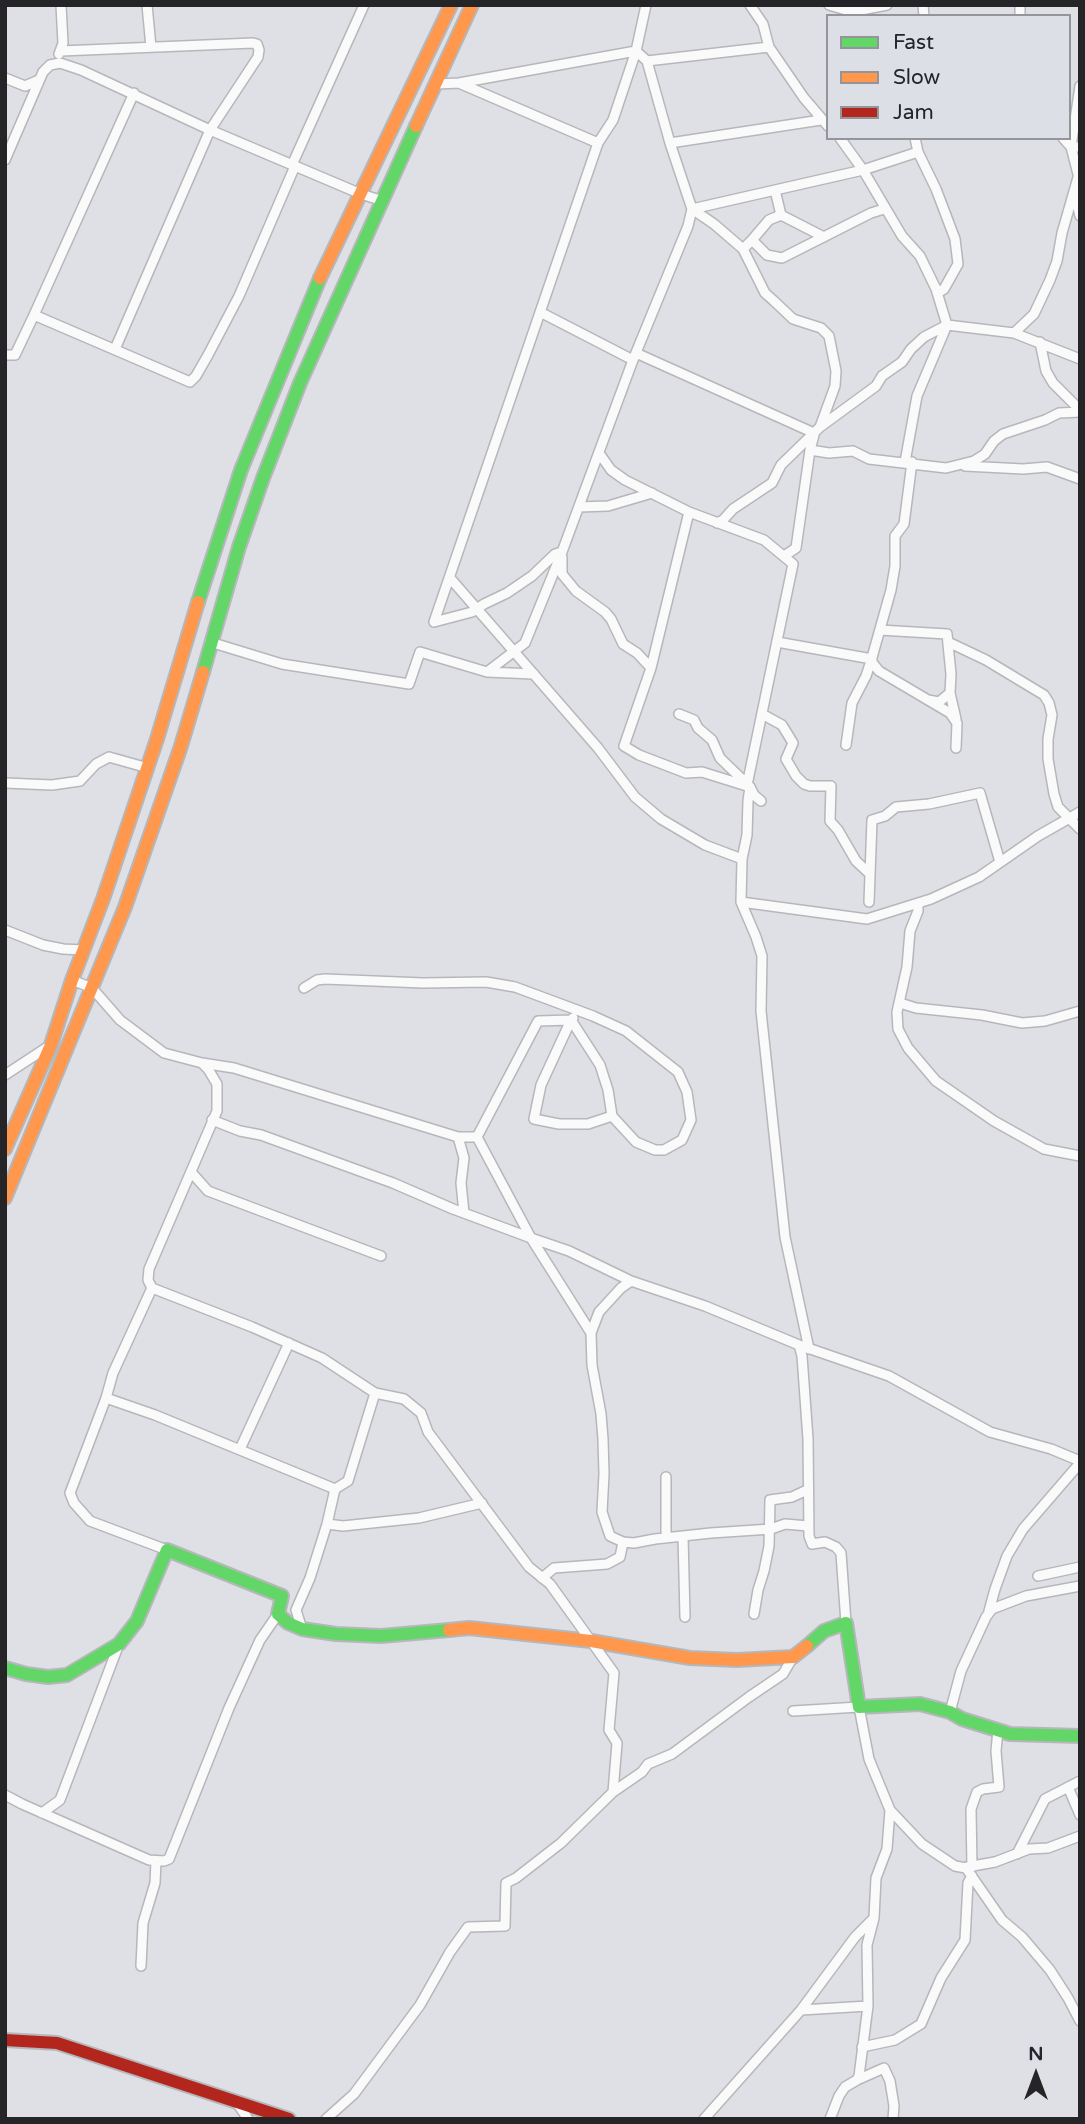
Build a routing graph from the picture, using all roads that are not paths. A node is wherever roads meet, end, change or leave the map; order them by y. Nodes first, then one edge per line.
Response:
1 (61, 5) edge
2 (146, 5) edge
3 (364, 5) edge
4 (451, 5) edge
5 (472, 5) edge
6 (646, 5) edge
7 (750, 5) edge
8 (829, 5) edge
9 (887, 5) edge
10 (151, 47) junction
11 (769, 47) junction
12 (61, 51) junction
13 (636, 51) junction
14 (647, 61) junction
15 (60, 63) junction
16 (5, 78) edge
17 (39, 80) junction
18 (459, 83) junction
19 (437, 84) junction
20 (1080, 86) edge
21 (134, 93) junction
22 (824, 123) edge
23 (209, 130) junction
24 (841, 140) edge
25 (915, 140) edge
26 (670, 143) junction
27 (598, 144) junction
28 (1075, 147) edge
29 (918, 152) junction
30 (5, 160) edge
31 (293, 165) junction
32 (863, 170) junction
33 (1079, 174) edge
34 (775, 190) junction
35 (361, 194) junction
36 (383, 201) junction
37 (692, 209) junction
38 (884, 209) junction
39 (781, 215) junction
40 (1080, 216) edge
41 (824, 237) junction
42 (752, 240) junction
43 (743, 249) junction
44 (936, 289) junction
45 (540, 312) junction
46 (34, 315) junction
47 (947, 325) junction
48 (1014, 333) junction
49 (1040, 342) junction
50 (115, 349) junction
51 (5, 355) edge
52 (634, 356) junction
53 (1080, 359) edge
54 (1080, 411) edge
55 (817, 430) junction
56 (810, 450) junction
57 (598, 453) junction
58 (908, 462) junction
59 (960, 465) junction
60 (1080, 479) edge
61 (652, 493) junction
62 (579, 507) junction
63 (689, 512) junction
64 (717, 523) junction
65 (562, 552) junction
66 (784, 555) junction
67 (450, 578) junction
68 (477, 609) junction
69 (880, 629) junction
70 (210, 642) junction
71 (777, 642) junction
72 (948, 642) junction
73 (514, 651) junction
74 (872, 660) junction
75 (651, 668) junction
76 (487, 672) junction
77 (534, 674) junction
78 (950, 694) junction
79 (928, 700) junction
80 (679, 714) dead end
81 (762, 714) junction
82 (957, 723) junction
83 (846, 745) dead end
84 (956, 748) dead end
85 (148, 768) junction
86 (5, 783) edge
87 (749, 786) junction
88 (761, 801) dead end
89 (1080, 812) edge
90 (133, 813) junction
91 (1069, 818) junction
92 (156, 821) junction
93 (1080, 829) edge
94 (742, 859) junction
95 (1000, 862) junction
96 (870, 874) junction
97 (741, 902) junction
98 (869, 902) dead end
99 (918, 903) junction
100 (5, 930) edge
101 (83, 950) junction
102 (72, 980) junction
103 (92, 988) junction
104 (304, 988) dead end
105 (900, 1003) junction
106 (578, 1010) junction
107 (1080, 1011) edge
108 (571, 1020) junction
109 (51, 1045) junction
110 (202, 1063) junction
111 (5, 1075) edge
112 (612, 1116) junction
113 (212, 1120) junction
114 (477, 1136) junction
115 (458, 1137) junction
116 (5, 1149) edge
117 (1080, 1156) edge
118 (191, 1172) junction
119 (5, 1198) edge
120 (464, 1213) junction
121 (531, 1238) junction
122 (381, 1256) dead end
123 (631, 1281) junction
124 (152, 1288) junction
125 (591, 1333) junction
126 (289, 1343) junction
127 (804, 1347) junction
128 (375, 1393) junction
129 (106, 1398) junction
130 (240, 1449) junction
131 (1080, 1462) edge
132 (666, 1477) dead end
133 (335, 1489) junction
134 (807, 1490) junction
135 (482, 1503) junction
136 (327, 1524) junction
137 (808, 1526) junction
138 (771, 1529) junction
139 (683, 1536) junction
140 (667, 1538) junction
141 (623, 1542) junction
142 (167, 1550) junction
143 (1080, 1567) edge
144 (1038, 1576) dead end
145 (542, 1578) junction
146 (1080, 1586) edge
147 (989, 1611) junction
148 (278, 1614) junction
149 (754, 1614) dead end
150 (685, 1618) dead end
151 (846, 1623) junction
152 (302, 1629) junction
153 (591, 1641) junction
154 (119, 1644) junction
155 (793, 1657) junction
156 (7, 1671) edge
157 (859, 1707) junction
158 (793, 1711) dead end
159 (950, 1712) junction
160 (998, 1730) junction
161 (1080, 1736) edge
162 (1080, 1782) edge
163 (1068, 1787) junction
164 (613, 1792) junction
165 (5, 1795) edge
166 (890, 1810) junction
167 (41, 1813) junction
168 (1080, 1815) edge
169 (1080, 1836) edge
170 (1017, 1854) junction
171 (156, 1861) junction
172 (970, 1870) junction
173 (874, 1918) junction
174 (141, 1966) dead end
175 (868, 2006) junction
176 (802, 2010) junction
177 (1080, 2021) edge
178 (5, 2040) edge
179 (862, 2047) junction
180 (857, 2080) junction
181 (236, 2101) junction
182 (248, 2119) edge
183 (289, 2119) edge
184 (326, 2119) edge
185 (704, 2119) edge
186 (831, 2119) edge
187 (893, 2119) edge

1 - 12 street
2 - 10 street
3 - 31 street
4 - 35 main road
5 - 19 main road
6 - 13 street
7 - 11 street
8 - 9 street
10 - 12 street
10 - 23 street
11 - 14 street
11 - 22 street
12 - 15 street
13 - 14 street
13 - 18 street
13 - 27 street
14 - 26 street
15 - 17 street
15 - 21 street
16 - 17 street
17 - 30 street
18 - 19 street
18 - 27 street
19 - 36 main road
20 - 28 street
21 - 23 street
21 - 46 street
22 - 26 street
23 - 31 street
23 - 50 street
24 - 32 street
25 - 29 street
26 - 37 street
27 - 45 street
28 - 33 street
29 - 32 street
29 - 44 street
31 - 35 street
31 - 50 street
32 - 34 street
32 - 38 street
33 - 40 street
33 - 48 street
34 - 37 street
34 - 39 street
35 - 36 street
35 - 85 main road
36 - 70 main road
37 - 43 street
37 - 52 street
38 - 41 street
38 - 44 street
39 - 41 street
39 - 42 street
41 - 42 street
42 - 43 street
43 - 55 street
44 - 47 street
45 - 52 street
45 - 67 street
46 - 50 street
46 - 51 street
47 - 48 street
47 - 55 street
47 - 58 street
48 - 49 street
49 - 53 street
49 - 54 street
52 - 55 street
52 - 57 street
54 - 59 street
55 - 56 street
55 - 64 street
56 - 58 street
56 - 66 street
57 - 61 street
57 - 62 street
58 - 59 street
58 - 69 street
59 - 60 street
61 - 62 street
61 - 63 street
62 - 65 street
63 - 64 street
63 - 75 street
64 - 66 street
65 - 68 street
65 - 73 street
65 - 75 street
66 - 71 street
67 - 68 street
67 - 68 street
68 - 73 street
69 - 72 street
69 - 74 street
70 - 76 street
70 - 92 main road
71 - 74 street
71 - 81 street
72 - 78 street
72 - 91 street
73 - 76 street
73 - 77 street
74 - 79 street
74 - 83 street
75 - 87 street
76 - 77 street
77 - 94 street
78 - 79 street
78 - 82 street
79 - 82 street
80 - 87 street
81 - 87 street
81 - 96 street
82 - 84 street
85 - 86 street
85 - 90 main road
87 - 88 street
87 - 94 street
89 - 91 street
90 - 92 main road
90 - 101 main road
91 - 93 street
91 - 95 street
92 - 103 main road
94 - 97 street
95 - 96 street
95 - 99 street
96 - 98 street
97 - 99 street
97 - 127 street
99 - 105 street
100 - 101 street
101 - 102 main road
102 - 103 street
102 - 109 main road
103 - 110 street
103 - 119 main road
104 - 106 street
105 - 107 street
105 - 117 street
106 - 108 street
106 - 112 street
108 - 112 street
108 - 112 street
108 - 114 street
109 - 111 street
109 - 116 main road
110 - 113 street
110 - 115 street
113 - 118 street
113 - 120 street
114 - 115 street
114 - 121 street
115 - 120 street
118 - 122 street
118 - 124 street
120 - 121 street
121 - 123 street
121 - 125 street
123 - 125 street
123 - 127 street
124 - 126 street
124 - 129 street
125 - 141 street
126 - 128 street
126 - 130 street
127 - 131 street
127 - 134 street
128 - 133 street
128 - 135 street
129 - 130 street
129 - 142 street
130 - 133 street
131 - 147 street
132 - 140 street
133 - 136 street
134 - 137 street
134 - 138 street
135 - 136 street
135 - 145 street
136 - 152 street
137 - 138 street
137 - 151 street
138 - 139 street
138 - 149 street
139 - 140 street
139 - 150 street
140 - 141 street
141 - 145 street
142 - 148 main road
142 - 154 main road
143 - 144 street
145 - 153 street
146 - 147 street
147 - 159 street
148 - 152 main road
148 - 171 street
151 - 155 main road
151 - 157 main road
152 - 153 main road
153 - 155 main road
153 - 164 street
154 - 156 main road
154 - 167 street
155 - 164 street
157 - 158 street
157 - 159 main road
157 - 166 street
159 - 160 main road
160 - 161 main road
160 - 172 street
162 - 163 street
163 - 168 street
163 - 170 street
164 - 184 street
165 - 167 street
166 - 172 street
166 - 173 street
167 - 171 street
169 - 170 street
170 - 172 street
171 - 174 street
172 - 177 street
172 - 179 street
173 - 175 street
173 - 176 street
175 - 176 street
175 - 179 street
176 - 185 street
178 - 181 main road
179 - 180 street
180 - 186 street
180 - 187 street
181 - 182 street
181 - 183 main road

